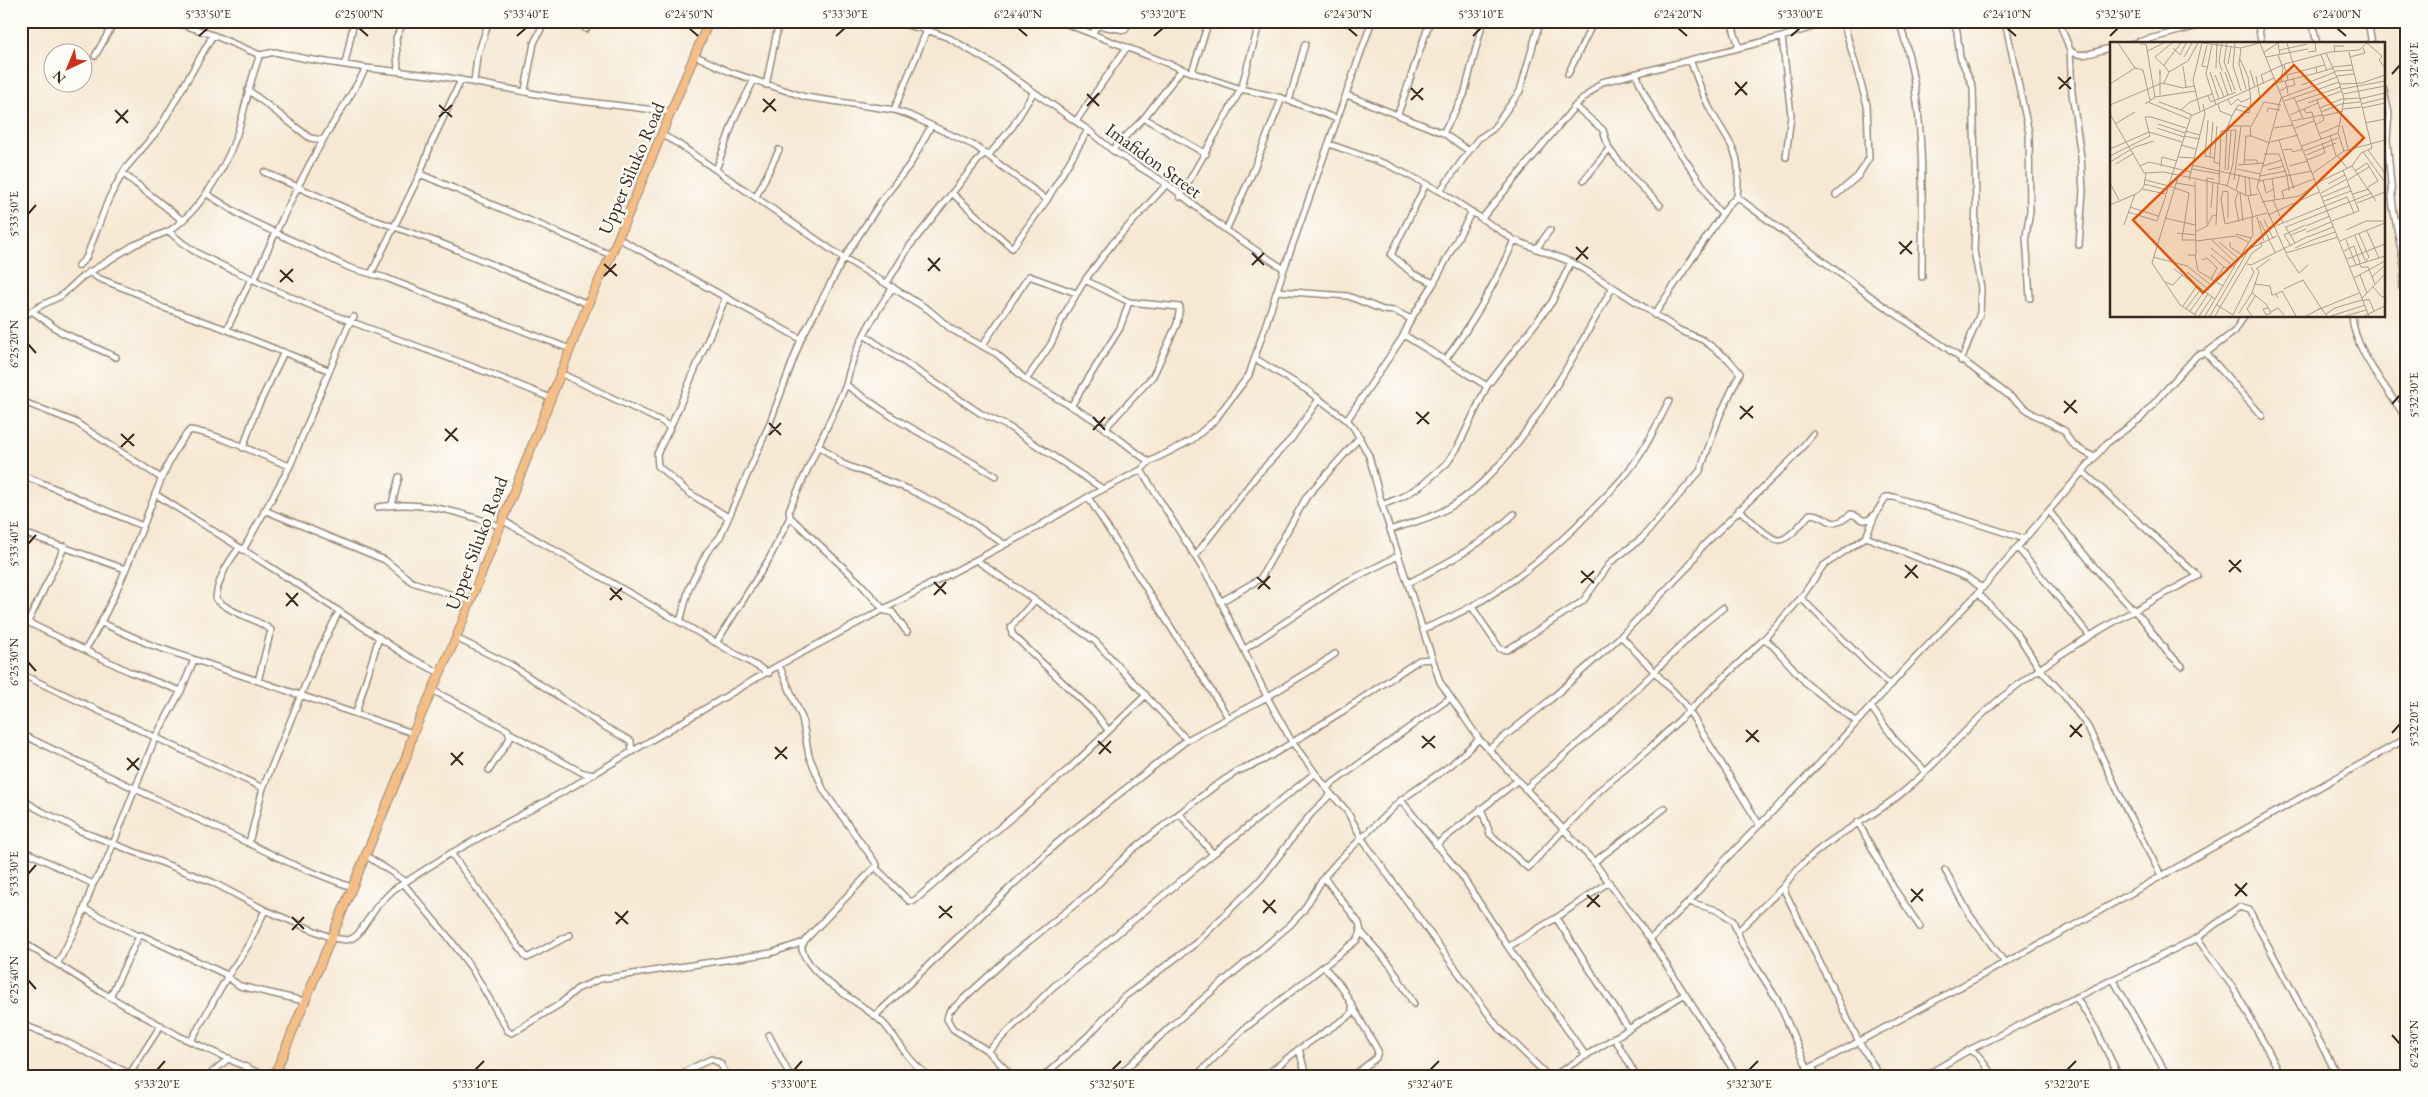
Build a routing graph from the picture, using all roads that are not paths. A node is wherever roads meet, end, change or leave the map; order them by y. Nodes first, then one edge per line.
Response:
1 (115, 21) edge
2 (172, 21) edge
3 (354, 21) edge
4 (404, 21) edge
5 (476, 21) edge
6 (545, 21) edge
7 (578, 21) edge
8 (710, 21) edge
9 (780, 21) edge
10 (871, 21) edge
11 (1059, 21) edge
12 (1129, 21) edge
13 (1209, 21) edge
14 (1260, 21) edge
15 (1372, 21) edge
16 (1430, 21) edge
17 (1483, 21) edge
18 (1540, 21) edge
19 (1594, 21) edge
20 (1831, 21) edge
21 (1843, 21) edge
22 (1900, 21) edge
23 (1953, 21) edge
24 (2014, 21) edge
25 (2059, 21) edge
26 (2217, 21) edge
27 (2258, 21) edge
28 (2312, 21) edge
29 (2368, 21) edge
30 (489, 22) edge
31 (1731, 22) edge
32 (2006, 22) edge
33 (586, 29) dead end
34 (927, 30) junction
35 (1093, 34) junction
36 (213, 35) junction
37 (1782, 37) junction
38 (2138, 42) edge
39 (2263, 42) edge
40 (2317, 42) edge
41 (2372, 42) edge
42 (1305, 44) dead end
43 (1127, 47) junction
44 (1738, 47) junction
45 (2110, 48) edge
46 (2070, 50) junction
47 (260, 55) junction
48 (96, 56) dead end
49 (696, 56) junction
50 (1690, 60) junction
51 (345, 64) junction
52 (366, 68) junction
53 (1182, 69) junction
54 (398, 70) junction
55 (1192, 72) junction
56 (1636, 73) junction
57 (1568, 74) dead end
58 (461, 80) junction
59 (754, 80) junction
60 (474, 82) junction
61 (766, 85) junction
62 (1242, 89) junction
63 (248, 90) junction
64 (525, 90) junction
65 (1033, 93) junction
66 (1346, 95) junction
67 (1282, 98) junction
68 (2386, 100) edge
69 (1289, 101) junction
70 (1575, 106) junction
71 (894, 110) junction
72 (672, 112) junction
73 (1398, 114) junction
74 (1144, 118) junction
75 (1337, 119) junction
76 (1076, 122) junction
77 (931, 126) junction
78 (1088, 130) junction
79 (1443, 132) junction
80 (662, 134) junction
81 (323, 140) junction
82 (1329, 144) junction
83 (1610, 149) junction
84 (779, 150) dead end
85 (1112, 150) junction
86 (1469, 151) junction
87 (986, 154) junction
88 (1206, 154) junction
89 (1786, 157) dead end
90 (716, 170) junction
91 (264, 172) dead end
92 (124, 174) dead end
93 (420, 174) junction
94 (1584, 180) dead end
95 (1167, 184) junction
96 (1426, 186) junction
97 (298, 188) junction
98 (1440, 191) junction
99 (206, 194) junction
100 (954, 195) dead end
101 (1836, 195) dead end
102 (756, 197) junction
103 (1180, 197) junction
104 (1737, 197) junction
105 (1047, 200) junction
106 (1660, 205) dead end
107 (1471, 213) junction
108 (1722, 214) junction
109 (1483, 217) junction
110 (182, 220) junction
111 (394, 226) junction
112 (1226, 230) junction
113 (1550, 230) dead end
114 (169, 231) junction
115 (275, 233) junction
116 (618, 238) junction
117 (1514, 240) junction
118 (2079, 245) dead end
119 (1536, 249) junction
120 (612, 255) junction
121 (844, 258) junction
122 (1571, 262) junction
123 (78, 266) dead end
124 (1284, 269) junction
125 (89, 272) junction
126 (371, 274) junction
127 (1922, 277) dead end
128 (253, 280) junction
129 (1085, 280) junction
130 (887, 283) junction
131 (1434, 283) junction
132 (893, 287) junction
133 (1613, 287) junction
134 (2402, 287) dead end
135 (1276, 291) junction
136 (1076, 293) junction
137 (726, 297) junction
138 (2030, 298) dead end
139 (21, 299) edge
140 (1129, 302) junction
141 (588, 304) junction
142 (30, 312) junction
143 (1654, 315) junction
144 (21, 318) edge
145 (1410, 318) junction
146 (2243, 318) edge
147 (2352, 318) edge
148 (352, 319) junction
149 (227, 329) junction
150 (864, 335) junction
151 (1404, 335) junction
152 (801, 339) junction
153 (982, 346) junction
154 (570, 349) junction
155 (284, 352) junction
156 (2206, 353) junction
157 (116, 357) dead end
158 (1256, 359) junction
159 (1446, 359) junction
160 (1961, 361) junction
161 (328, 370) junction
162 (560, 373) junction
163 (1026, 380) junction
164 (846, 385) junction
165 (1487, 386) junction
166 (550, 398) junction
167 (1319, 399) junction
168 (1669, 400) dead end
169 (21, 401) edge
170 (1071, 406) junction
171 (2262, 416) dead end
172 (1347, 420) junction
173 (2407, 420) edge
174 (670, 428) junction
175 (1106, 430) junction
176 (1813, 434) dead end
177 (1360, 437) junction
178 (818, 445) junction
179 (243, 448) junction
180 (2094, 457) junction
181 (1149, 462) junction
182 (290, 466) junction
183 (1141, 470) junction
184 (2082, 471) junction
185 (21, 475) edge
186 (996, 476) dead end
187 (161, 478) junction
188 (1103, 489) junction
189 (156, 494) junction
190 (1088, 497) junction
191 (1382, 505) junction
192 (378, 507) dead end
193 (1738, 509) junction
194 (264, 510) junction
195 (2049, 511) junction
196 (1876, 513) junction
197 (1514, 514) dead end
198 (728, 517) junction
199 (790, 517) junction
200 (501, 523) junction
201 (143, 526) junction
202 (1390, 530) junction
203 (21, 532) edge
204 (1866, 538) junction
205 (2025, 539) junction
206 (1004, 544) junction
207 (64, 546) junction
208 (2017, 548) junction
209 (241, 549) junction
210 (1195, 556) junction
211 (1398, 556) junction
212 (976, 560) junction
213 (125, 569) junction
214 (1408, 582) junction
215 (1982, 588) junction
216 (1978, 593) junction
217 (1801, 598) junction
218 (1035, 600) junction
219 (471, 601) junction
220 (1222, 601) junction
221 (1472, 607) junction
222 (1723, 608) dead end
223 (339, 611) junction
224 (885, 611) junction
225 (2134, 612) junction
226 (21, 619) edge
227 (28, 622) junction
228 (680, 622) junction
229 (102, 623) junction
230 (1423, 629) junction
231 (907, 632) dead end
232 (1621, 636) junction
233 (2090, 636) junction
234 (379, 637) junction
235 (456, 638) junction
236 (1764, 639) junction
237 (716, 643) junction
238 (1245, 649) junction
239 (85, 650) junction
240 (1335, 654) dead end
241 (1432, 659) junction
242 (194, 660) junction
243 (779, 665) junction
244 (2182, 666) dead end
245 (2039, 668) junction
246 (1654, 672) junction
247 (440, 673) junction
248 (769, 673) junction
249 (21, 674) edge
250 (258, 681) junction
251 (1892, 684) junction
252 (432, 690) junction
253 (181, 691) junction
254 (1146, 695) junction
255 (300, 696) junction
256 (1267, 697) junction
257 (1450, 698) junction
258 (1871, 707) junction
259 (1688, 710) junction
260 (356, 713) junction
261 (1228, 717) junction
262 (1857, 722) junction
263 (1108, 730) dead end
264 (414, 733) junction
265 (510, 733) junction
266 (21, 734) edge
267 (156, 736) junction
268 (2407, 738) edge
269 (1479, 739) junction
270 (1187, 740) junction
271 (1292, 742) junction
272 (1489, 750) junction
273 (632, 752) junction
274 (489, 770) dead end
275 (1926, 772) junction
276 (1315, 773) junction
277 (593, 775) junction
278 (1518, 780) junction
279 (262, 788) junction
280 (1326, 788) junction
281 (1525, 789) junction
282 (135, 790) junction
283 (1331, 794) junction
284 (21, 796) edge
285 (1401, 800) junction
286 (1481, 808) junction
287 (1665, 808) dead end
288 (1180, 814) junction
289 (1858, 822) junction
290 (1759, 824) junction
291 (1562, 829) junction
292 (1362, 839) junction
293 (249, 843) junction
294 (113, 844) junction
295 (1436, 845) junction
296 (21, 849) edge
297 (451, 853) junction
298 (1213, 854) junction
299 (365, 855) junction
300 (1594, 862) junction
301 (876, 868) junction
302 (1945, 870) dead end
303 (2162, 876) junction
304 (1324, 877) junction
305 (404, 882) junction
306 (1609, 882) junction
307 (93, 884) junction
308 (1784, 886) junction
309 (350, 887) junction
310 (1689, 902) junction
311 (85, 909) junction
312 (265, 910) junction
313 (1556, 918) junction
314 (1920, 927) dead end
315 (1738, 930) junction
316 (1362, 932) junction
317 (570, 935) dead end
318 (139, 936) junction
319 (332, 938) junction
320 (2197, 938) junction
321 (1650, 939) junction
322 (21, 941) edge
323 (804, 942) junction
324 (1508, 947) junction
325 (58, 963) junction
326 (2005, 963) junction
327 (1324, 966) junction
328 (227, 978) junction
329 (2113, 979) junction
330 (1685, 994) junction
331 (110, 997) junction
332 (2076, 997) junction
333 (304, 1001) junction
334 (1414, 1004) dead end
335 (1352, 1005) junction
336 (875, 1016) junction
337 (21, 1024) edge
338 (160, 1025) junction
339 (1628, 1028) junction
340 (769, 1035) dead end
341 (1614, 1037) junction
342 (191, 1041) junction
343 (1859, 1042) junction
344 (1299, 1049) junction
345 (1969, 1050) junction
346 (988, 1051) junction
347 (1586, 1056) junction
348 (229, 1058) junction
349 (1810, 1068) junction
350 (2164, 1070) dead end
351 (1933, 1074) edge
352 (129, 1075) edge
353 (208, 1076) edge
354 (265, 1076) edge
355 (274, 1076) edge
356 (681, 1076) edge
357 (727, 1076) edge
358 (790, 1076) edge
359 (929, 1076) edge
360 (1012, 1076) edge
361 (1044, 1076) edge
362 (1118, 1076) edge
363 (1196, 1076) edge
364 (1265, 1076) edge
365 (1306, 1076) edge
366 (1353, 1076) edge
367 (1548, 1076) edge
368 (1553, 1076) edge
369 (1636, 1076) edge
370 (1736, 1076) edge
371 (1796, 1076) edge
372 (1817, 1076) edge
373 (1880, 1076) edge
374 (1925, 1076) edge
375 (1993, 1076) edge
376 (2119, 1076) edge
377 (2282, 1076) edge
378 (2338, 1076) edge

1 - 48 street
2 - 36 street
3 - 51 street
4 - 54 street
5 - 30 street
6 - 64 street
7 - 33 street
8 - 49 main road, Upper Siluko Road
9 - 61 street
10 - 34 street, Imafidon Street
11 - 35 street
12 - 35 street
13 - 55 street
14 - 62 street
15 - 66 street
16 - 73 street
17 - 79 street
18 - 86 street
19 - 57 street
20 - 37 street
21 - 101 street
22 - 127 street
23 - 160 street
24 - 32 street
25 - 46 street
26 - 38 street
27 - 39 street
28 - 40 street
29 - 41 street
30 - 60 street
31 - 44 street
32 - 138 street
34 - 65 street, Imafidon Street
34 - 71 street
35 - 43 street
36 - 47 street
36 - 123 street
37 - 44 street
37 - 89 street
42 - 69 street
43 - 53 street
43 - 76 street
44 - 50 street
45 - 46 street
46 - 118 street
47 - 51 street
47 - 63 street
49 - 59 street
49 - 72 main road, Upper Siluko Road
50 - 56 street
50 - 104 street
51 - 52 street
52 - 54 street
52 - 81 street
53 - 55 street
53 - 74 street
54 - 58 street
55 - 62 street
56 - 70 street
56 - 108 street
58 - 60 street
58 - 93 street
59 - 61 street
59 - 90 street
60 - 64 street
61 - 71 street
62 - 67 street
62 - 88 street
63 - 81 street
63 - 99 street
64 - 72 street
65 - 76 street, Imafidon Street
65 - 87 street
66 - 73 street
66 - 75 street
67 - 69 street
67 - 112 street
68 - 134 street
69 - 75 street
70 - 83 street
70 - 109 street
71 - 77 street
72 - 80 main road, Upper Siluko Road
73 - 79 street
74 - 85 street
74 - 88 street
75 - 82 street
76 - 78 street, Imafidon Street
77 - 87 street
77 - 121 street
78 - 85 street, Imafidon Street
78 - 105 street
79 - 86 street
80 - 90 street
80 - 116 main road, Upper Siluko Road
81 - 97 street
82 - 96 street
82 - 124 street
83 - 94 street
83 - 106 street
84 - 102 street
85 - 95 street, Imafidon Street
86 - 98 street
87 - 105 street
87 - 130 street
88 - 103 street
90 - 102 street
91 - 97 street
92 - 110 street
93 - 111 street
93 - 120 street
95 - 103 street, Imafidon Street
95 - 129 street
96 - 98 street
96 - 131 street
97 - 111 street
97 - 115 street
98 - 107 street
99 - 110 street
99 - 115 street
100 - 105 street
102 - 121 street
103 - 112 street, Imafidon Street
104 - 108 street
104 - 160 street
107 - 109 street
107 - 131 street
108 - 143 street
109 - 117 street
110 - 114 street
111 - 126 street
111 - 141 street
112 - 124 street, Imafidon Street
113 - 119 street
114 - 125 street
114 - 128 street
115 - 126 street
115 - 128 street
116 - 120 main road, Upper Siluko Road
116 - 137 street
117 - 119 street
117 - 159 street
119 - 122 street
120 - 141 main road, Upper Siluko Road
121 - 130 street
121 - 152 street
122 - 133 street
122 - 165 street
124 - 135 street
125 - 142 street
125 - 149 street
126 - 154 street
128 - 148 street
128 - 149 street
129 - 136 street
129 - 140 street
130 - 132 street
131 - 145 street
132 - 150 street
132 - 153 street
133 - 143 street
133 - 202 street
135 - 145 street
135 - 158 street
136 - 153 street
136 - 163 street
137 - 152 street
137 - 174 street
139 - 142 street
140 - 170 street
140 - 175 street
141 - 154 main road, Upper Siluko Road
142 - 144 street
142 - 157 street
143 - 221 street
145 - 151 street
146 - 156 street
147 - 173 street
148 - 161 street
148 - 166 street
149 - 155 street
150 - 164 street
150 - 188 street
151 - 159 street
151 - 172 street
152 - 198 street
153 - 163 street
154 - 162 main road, Upper Siluko Road
155 - 161 street
155 - 179 street
156 - 171 street
156 - 180 street
158 - 167 street
158 - 181 street
159 - 165 street
160 - 180 street
161 - 182 street
162 - 166 main road, Upper Siluko Road
162 - 174 street
163 - 170 street
164 - 178 street
164 - 186 street
165 - 191 street
166 - 200 main road, Upper Siluko Road
167 - 172 street
167 - 210 street
168 - 221 street
169 - 187 street
170 - 175 street
172 - 177 street
174 - 198 street
175 - 181 street
176 - 193 street
177 - 191 street
177 - 220 street
178 - 199 street
178 - 206 street
179 - 182 street
179 - 187 street
180 - 184 street
181 - 183 street
182 - 194 street
183 - 188 street
183 - 210 street
184 - 195 street
184 - 225 street
185 - 201 street
187 - 189 street
188 - 190 street
189 - 201 street
189 - 209 street
190 - 206 street
190 - 261 street
191 - 202 street
192 - 200 street
193 - 196 street
193 - 232 street
194 - 209 street
194 - 219 street
195 - 205 street
195 - 225 street
196 - 204 street
196 - 205 street
197 - 214 street
198 - 228 street
199 - 224 street
199 - 237 street
200 - 219 main road, Upper Siluko Road
200 - 228 street
201 - 213 street
202 - 211 street
203 - 207 street
204 - 215 street
204 - 217 street
205 - 208 street
206 - 212 street
207 - 213 street
207 - 227 street
208 - 215 street
208 - 233 street
209 - 223 street
209 - 250 street
210 - 220 street
211 - 214 street
211 - 238 street
212 - 218 street
212 - 224 street
213 - 229 street
214 - 230 street
215 - 216 street
216 - 245 street
216 - 251 street
217 - 236 street
217 - 251 street
218 - 254 street
218 - 263 street
219 - 235 main road, Upper Siluko Road
220 - 238 street
221 - 230 street
222 - 246 street
223 - 234 street
223 - 255 street
224 - 231 street
224 - 243 street
225 - 233 street
225 - 244 street
226 - 227 street
227 - 239 street
228 - 237 street
229 - 239 street
229 - 242 street
230 - 241 street
232 - 246 street
232 - 272 street
233 - 245 street
234 - 247 street
234 - 260 street
235 - 247 main road, Upper Siluko Road
235 - 273 street
236 - 259 street
236 - 262 street
237 - 248 street
238 - 256 street
239 - 253 street
240 - 256 street
241 - 257 street
241 - 271 street
242 - 250 street
242 - 253 street
243 - 248 street
243 - 301 street
245 - 275 street
245 - 303 street
246 - 259 street
246 - 281 street
247 - 252 main road, Upper Siluko Road
248 - 273 street
249 - 267 street
250 - 255 street
251 - 258 street
252 - 264 main road, Upper Siluko Road
252 - 265 street
253 - 267 street
254 - 270 street
254 - 301 street
255 - 260 street
255 - 279 street
256 - 261 street
256 - 271 street
257 - 269 street
257 - 280 street
258 - 262 street
258 - 275 street
259 - 290 street
259 - 291 street
260 - 264 street
261 - 270 street
262 - 290 street
264 - 299 main road, Upper Siluko Road
265 - 274 street
265 - 277 street
266 - 282 street
267 - 279 street
267 - 282 street
268 - 303 street
269 - 272 street
269 - 285 street
270 - 336 street
271 - 276 street
271 - 288 street
272 - 278 street
273 - 277 street
275 - 289 street
276 - 280 street
276 - 298 street
277 - 297 street
278 - 281 street
278 - 286 street
279 - 293 street
280 - 283 street
281 - 291 street
282 - 293 street
282 - 294 street
283 - 292 street
283 - 361 street
284 - 294 street
285 - 292 street
285 - 295 street
286 - 291 street
286 - 295 street
287 - 300 street
288 - 298 street
288 - 346 street
289 - 308 street
289 - 314 street
290 - 310 street
291 - 300 street
292 - 304 street
292 - 367 street
293 - 309 street
294 - 307 street
294 - 312 street
295 - 324 street
296 - 307 street
297 - 305 street
297 - 317 street
298 - 346 street
299 - 305 street
299 - 309 main road, Upper Siluko Road
300 - 306 street
301 - 323 street
302 - 326 street
303 - 326 street
304 - 316 street
304 - 362 street
305 - 319 street
305 - 323 street
306 - 313 street
306 - 321 street
307 - 311 street
308 - 315 street
308 - 343 street
309 - 319 main road, Upper Siluko Road
310 - 315 street
310 - 321 street
311 - 318 street
311 - 325 street
312 - 319 street
312 - 328 street
313 - 324 street
313 - 339 street
315 - 349 street
316 - 327 street
316 - 334 street
318 - 328 street
318 - 331 street
319 - 333 main road, Upper Siluko Road
320 - 329 street
320 - 377 street
320 - 378 street
321 - 330 street
322 - 325 street
323 - 336 street
324 - 347 street
325 - 331 street
326 - 343 street
327 - 335 street
327 - 363 street
328 - 333 street
328 - 342 street
329 - 332 street
329 - 350 street
330 - 339 street
330 - 370 street
331 - 338 street
332 - 345 street
332 - 376 street
333 - 355 main road, Upper Siluko Road
335 - 344 street
335 - 366 street
336 - 359 street
337 - 352 street
338 - 342 street
338 - 352 street
339 - 341 street
340 - 358 street
341 - 347 street
341 - 369 street
342 - 348 street
343 - 349 street
343 - 373 street
344 - 364 street
344 - 365 street
345 - 351 street
345 - 375 street
346 - 360 street
347 - 368 street
348 - 353 street
348 - 354 street
349 - 371 street
349 - 372 street
351 - 374 street
356 - 357 street

